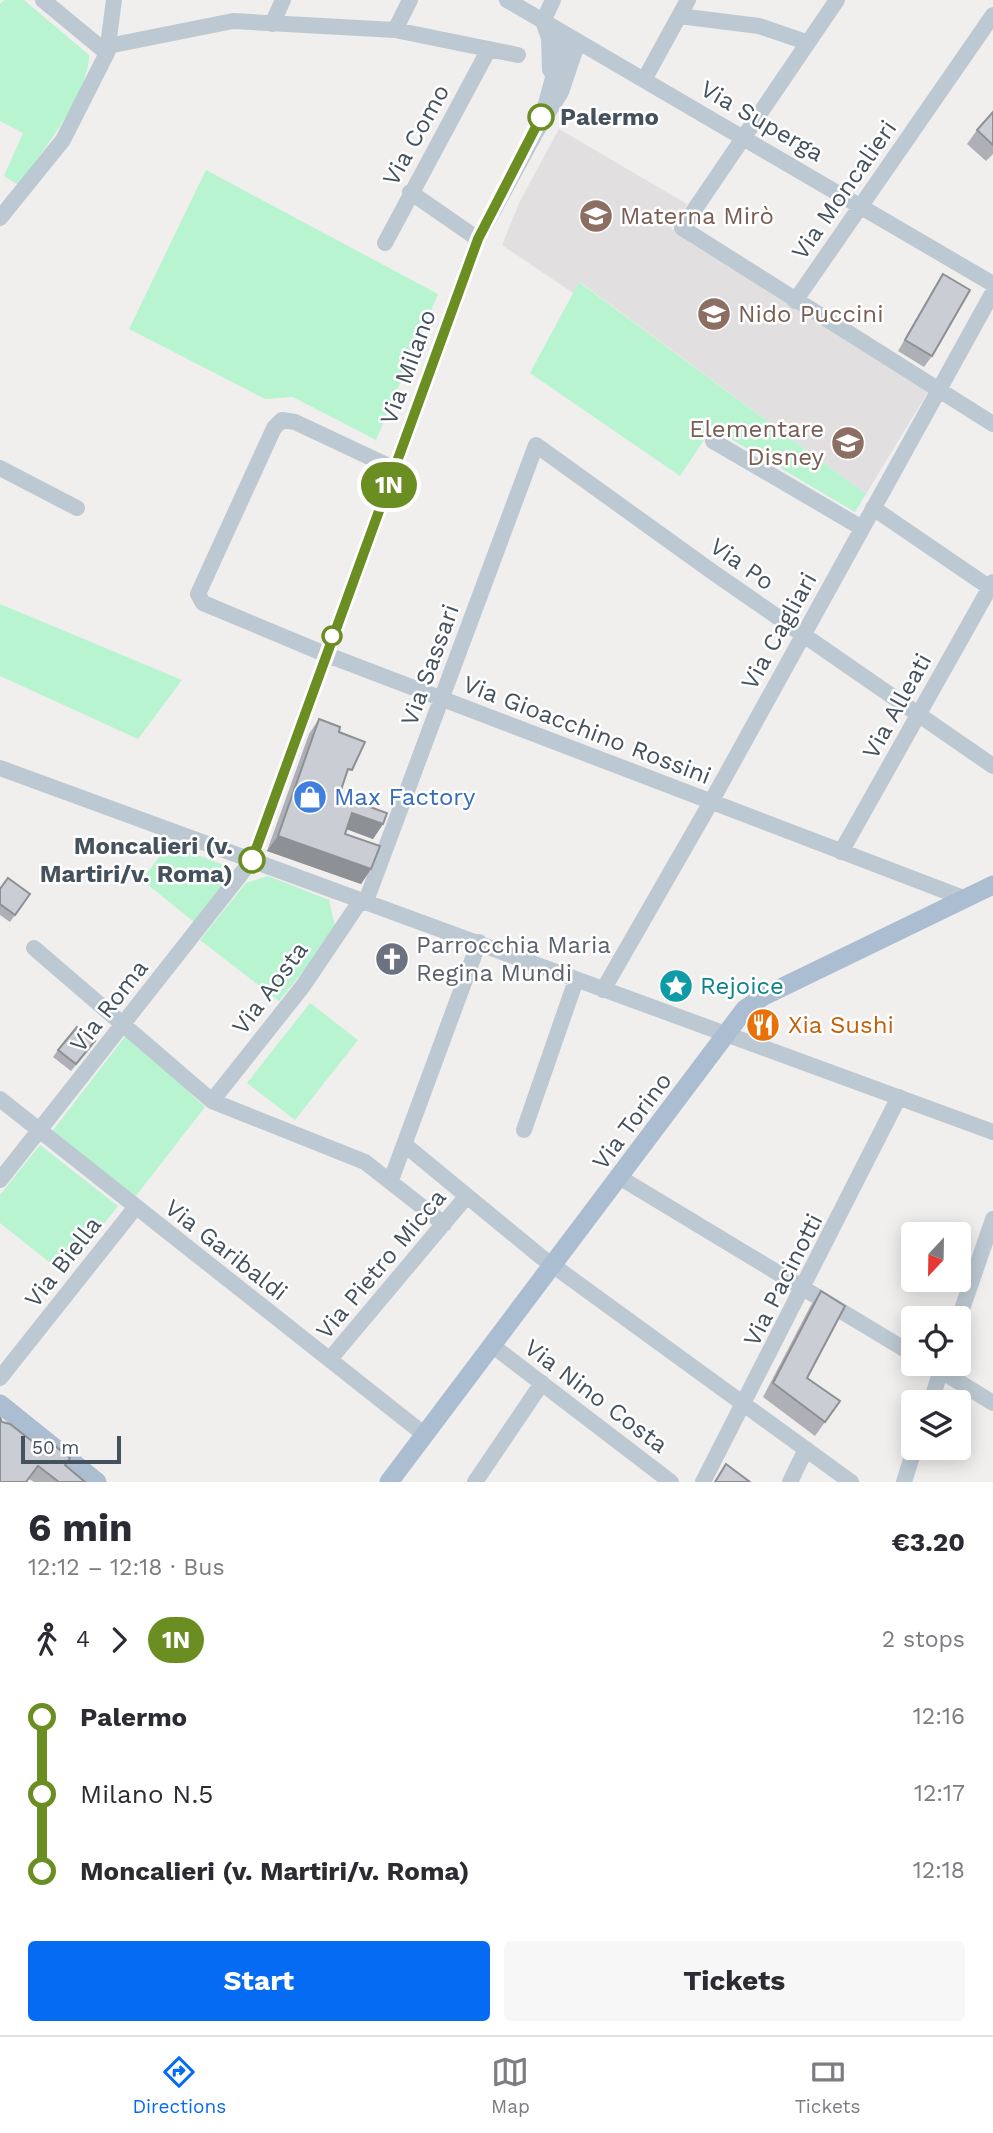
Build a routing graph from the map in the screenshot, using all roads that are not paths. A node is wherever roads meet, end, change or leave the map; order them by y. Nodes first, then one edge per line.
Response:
1 (43, 0) edge
2 (114, 0) edge
3 (283, 0) edge
4 (410, 0) edge
5 (507, 0) edge
6 (554, 0) edge
7 (688, 0) edge
8 (837, 0) edge
9 (993, 15) edge
10 (679, 16) junction
11 (543, 20) junction
12 (272, 24) junction
13 (395, 30) junction
14 (572, 38) junction
15 (806, 43) junction
16 (489, 49) junction
17 (107, 50) junction
18 (518, 55) dead end
19 (601, 55) junction
20 (567, 74) junction
21 (644, 80) junction
22 (549, 94) junction
23 (536, 132) junction
24 (744, 137) junction
25 (410, 192) junction
26 (862, 205) junction
27 (0, 218) edge
28 (478, 239) junction
29 (385, 243) dead end
30 (993, 284) edge
31 (993, 292) edge
32 (795, 300) junction
33 (939, 391) junction
34 (993, 424) edge
35 (713, 441) dead end
36 (536, 445) joint
37 (0, 468) edge
38 (396, 469) junction
39 (77, 508) dead end
40 (873, 508) junction
41 (862, 528) junction
42 (992, 587) edge
43 (803, 633) junction
44 (325, 654) junction
45 (442, 699) junction
46 (918, 714) junction
47 (993, 766) edge
48 (0, 768) edge
49 (711, 802) junction
50 (841, 852) junction
51 (252, 860) junction
52 (993, 885) edge
53 (965, 899) junction
54 (364, 901) junction
55 (479, 942) junction
56 (34, 948) dead end
57 (576, 980) junction
58 (603, 990) junction
59 (124, 1024) junction
60 (728, 1032) junction
61 (900, 1097) junction
62 (0, 1099) edge
63 (212, 1101) junction
64 (524, 1130) dead end
65 (39, 1131) junction
66 (993, 1132) edge
67 (405, 1145) junction
68 (620, 1177) junction
69 (0, 1180) edge
70 (391, 1180) junction
71 (466, 1197) junction
72 (135, 1208) junction
73 (993, 1219) edge
74 (444, 1224) junction
75 (553, 1265) junction
76 (803, 1289) junction
77 (963, 1306) edge
78 (493, 1346) junction
79 (901, 1346) edge
80 (330, 1359) junction
81 (952, 1376) edge
82 (0, 1378) edge
83 (542, 1383) junction
84 (744, 1403) junction
85 (993, 1403) edge
86 (4, 1415) edge
87 (425, 1435) junction
88 (806, 1449) junction
89 (911, 1460) edge
90 (97, 1482) edge
91 (389, 1482) edge
92 (475, 1482) edge
93 (671, 1482) edge
94 (703, 1482) edge
95 (790, 1482) edge
96 (851, 1482) edge
97 (904, 1482) edge

1 - 17 street
2 - 17 street
3 - 12 street
4 - 13 street
5 - 11 street, Via Superga
6 - 11 street
7 - 10 street
8 - 15 street
9 - 26 street, Via Moncalieri
10 - 15 street
10 - 21 street
11 - 14 street, Via Superga
11 - 22 street
12 - 13 street
12 - 17 street
13 - 16 street
14 - 19 street, Via Superga
14 - 20 street, Via Milano
14 - 22 street, Via Milano
15 - 24 street
16 - 18 street
16 - 25 street, Via Como
17 - 27 street
19 - 20 street
19 - 21 street, Via Superga
20 - 23 street, Via Milano
21 - 24 street, Via Superga
22 - 23 street, Via Milano
23 - 28 street, Via Milano
24 - 26 street, Via Superga
24 - 32 street
25 - 28 street
25 - 29 street, Via Como
26 - 30 street, Via Superga
26 - 32 street, Via Moncalieri
28 - 38 street, Via Milano
31 - 33 street, Via Cagliari
32 - 33 street
33 - 34 street
33 - 40 street, Via Cagliari
35 - 41 street
36 - 43 street, Via Po
36 - 45 street, Via Sassari
37 - 39 street
38 - 44 street, Via Milano
38 - 44 street, Via Gioacchino Rossini
40 - 41 street, Via Cagliari
40 - 42 street
41 - 43 street, Via Cagliari
42 - 46 street, Via Alleati
43 - 46 street, Via Po
43 - 49 street, Via Cagliari
44 - 45 street, Via Gioacchino Rossini
44 - 51 street, Via Milano
45 - 49 street, Via Gioacchino Rossini
45 - 54 street, Via Sassari
46 - 47 street, Via Po
46 - 50 street, Via Alleati
48 - 51 street
49 - 50 street, Via Gioacchino Rossini
49 - 58 street, Via Cagliari
50 - 53 street, Via Gioacchino Rossini
51 - 54 street
51 - 59 street, Via Roma
52 - 53 main road, Via Torino
53 - 60 main road, Via Torino
54 - 55 street
54 - 63 street, Via Aosta
55 - 57 street
55 - 67 street
56 - 59 street
57 - 58 street
57 - 64 street
58 - 60 street
59 - 63 street
59 - 65 street, Via Roma
60 - 61 street
60 - 68 main road, Via Torino
61 - 66 street
61 - 76 street, Via Pacinotti
62 - 65 street, Via Garibaldi
63 - 70 street
65 - 69 street, Via Roma
65 - 72 street, Via Garibaldi
67 - 70 street
67 - 71 street
68 - 75 main road, Via Torino
68 - 76 street
70 - 74 street
71 - 74 street, Via Pietro Micca
71 - 75 street
72 - 80 street, Via Garibaldi
72 - 82 street, Via Biella
73 - 77 street
74 - 80 street, Via Pietro Micca
75 - 78 main road, Via Torino
75 - 84 street
76 - 79 street
76 - 84 street, Via Pacinotti
78 - 83 street, Via Nino Costa
78 - 87 main road, Via Torino
80 - 87 street, Via Garibaldi
81 - 85 street
83 - 92 street
83 - 93 street, Via Nino Costa
84 - 88 street
84 - 94 street, Via Pacinotti
86 - 90 main road
87 - 91 main road, Via Torino
88 - 95 street
88 - 96 street
89 - 97 street

